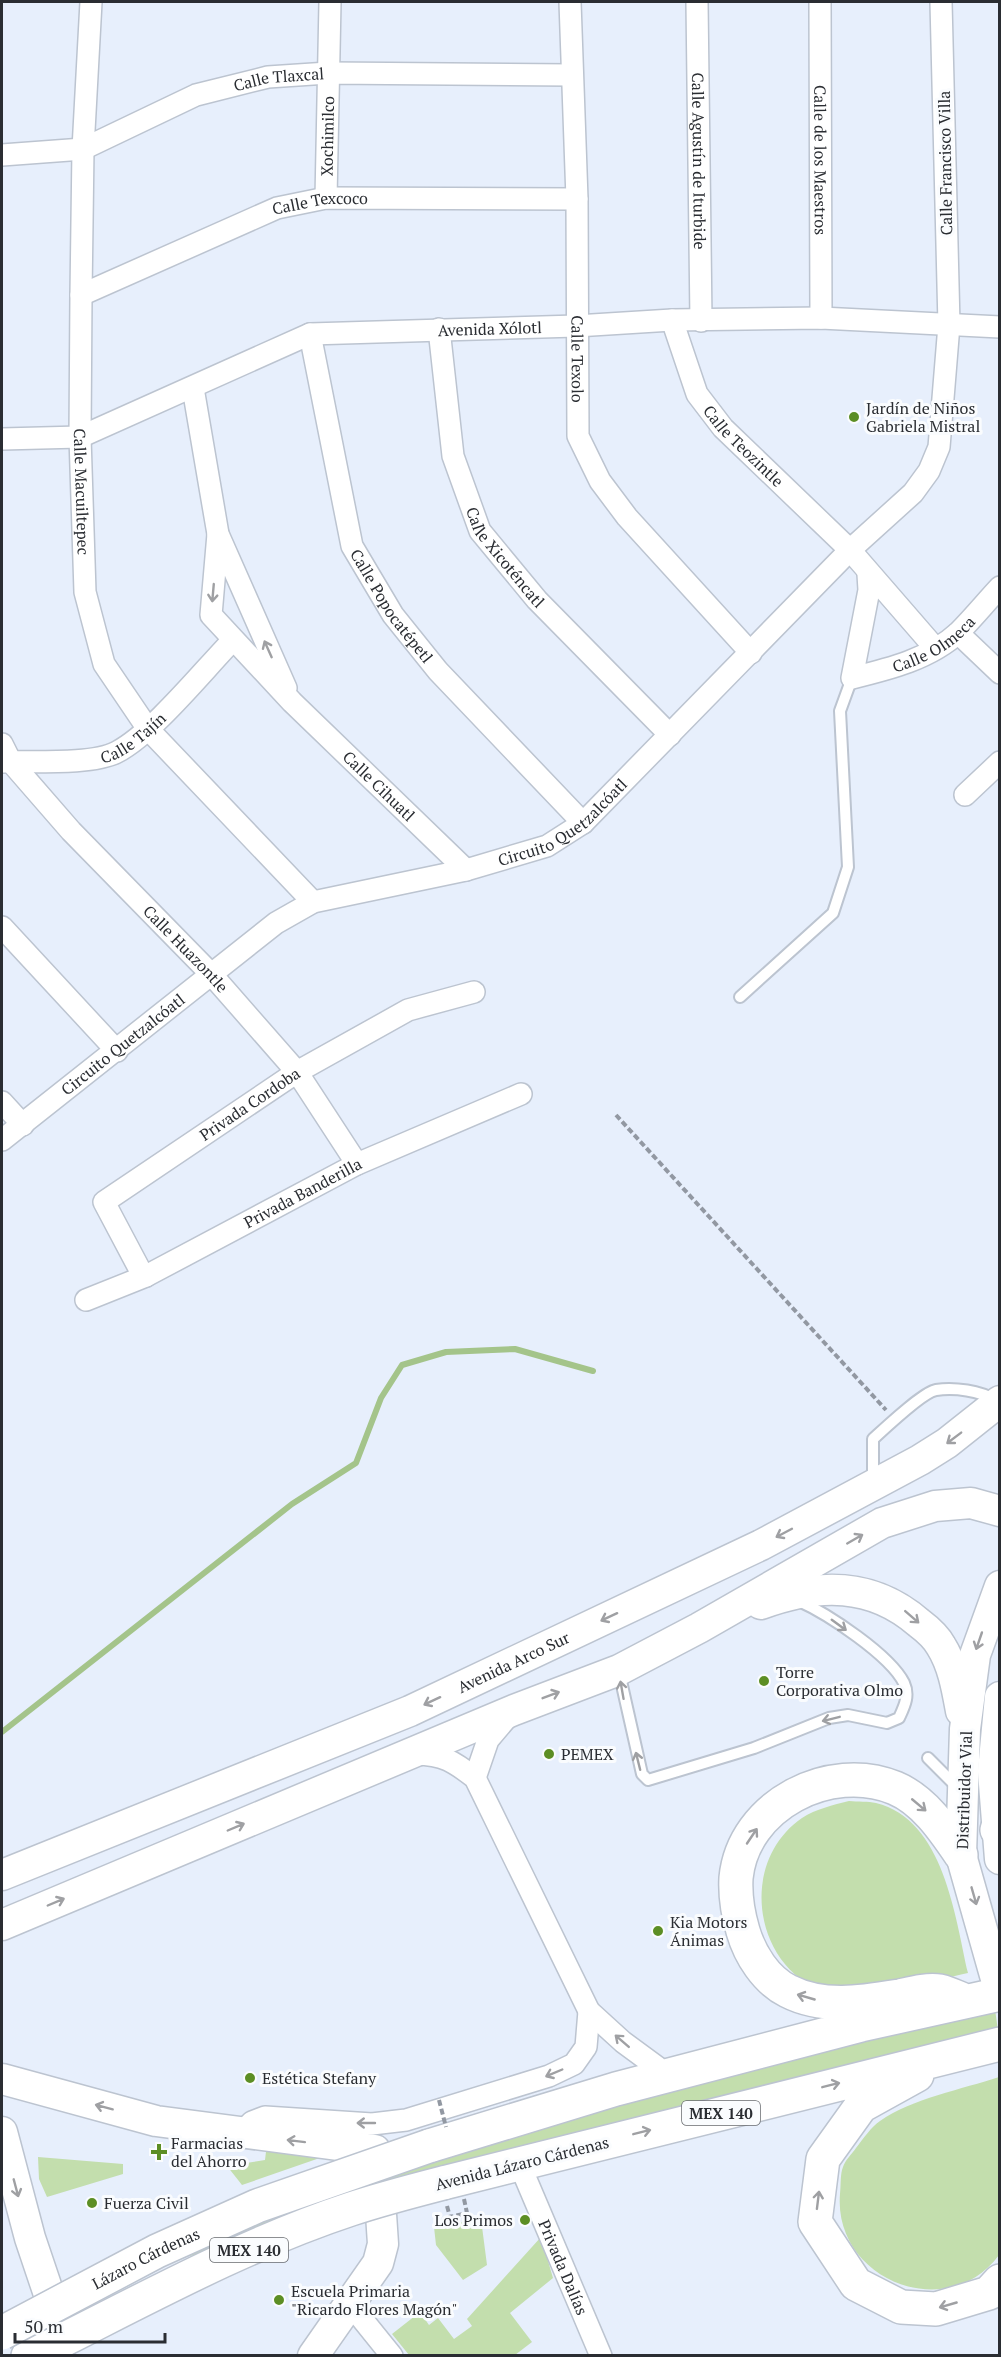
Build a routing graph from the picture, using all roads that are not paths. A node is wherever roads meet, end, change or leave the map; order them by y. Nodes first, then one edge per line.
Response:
1 (91, 2) edge
2 (330, 2) edge
3 (570, 2) edge
4 (697, 2) edge
5 (820, 2) edge
6 (941, 2) edge
7 (328, 73) junction
8 (571, 75) junction
9 (83, 149) junction
10 (2, 155) edge
11 (326, 198) junction
12 (577, 199) junction
13 (81, 295) junction
14 (821, 318) junction
15 (672, 320) junction
16 (701, 321) junction
17 (949, 325) junction
18 (576, 326) junction
19 (999, 327) edge
20 (439, 329) junction
21 (310, 334) junction
22 (193, 388) junction
23 (80, 438) junction
24 (2, 439) edge
25 (218, 534) junction
26 (850, 550) junction
27 (868, 573) junction
28 (999, 587) edge
29 (958, 633) junction
30 (232, 641) junction
31 (935, 648) junction
32 (751, 653) junction
33 (999, 673) edge
34 (852, 678) junction
35 (292, 702) junction
36 (147, 729) junction
37 (670, 735) junction
38 (5, 756) edge
39 (999, 762) edge
40 (965, 795) dead end
41 (583, 823) junction
42 (466, 870) junction
43 (313, 902) junction
44 (2, 927) edge
45 (212, 975) junction
46 (474, 992) dead end
47 (740, 997) dead end
48 (117, 1051) junction
49 (297, 1072) junction
50 (521, 1094) dead end
51 (2, 1102) edge
52 (23, 1125) junction
53 (2, 1140) edge
54 (357, 1164) junction
55 (143, 1273) junction
56 (86, 1300) dead end
57 (999, 1401) edge
58 (873, 1486) junction
59 (999, 1511) edge
60 (999, 1587) edge
61 (788, 1596) junction
62 (699, 1628) junction
63 (619, 1670) junction
64 (999, 1696) edge
65 (514, 1710) junction
66 (965, 1729) junction
67 (412, 1754) junction
68 (928, 1758) dead end
69 (475, 1778) junction
70 (963, 1794) junction
71 (999, 1836) edge
72 (962, 1855) junction
73 (12, 1870) edge
74 (2, 1924) edge
75 (999, 1993) edge
76 (956, 1997) junction
77 (589, 2011) junction
78 (999, 2044) edge
79 (959, 2053) junction
80 (657, 2067) junction
81 (2, 2079) edge
82 (2, 2132) edge
83 (242, 2132) junction
84 (609, 2141) junction
85 (375, 2150) junction
86 (525, 2177) junction
87 (381, 2214) junction
88 (999, 2281) edge
89 (60, 2287) junction
90 (350, 2304) junction
91 (2, 2318) edge
92 (2, 2323) edge
93 (2, 2333) edge
94 (73, 2346) edge
95 (28, 2355) edge
96 (313, 2355) edge
97 (392, 2355) edge
98 (601, 2355) edge

1 - 9 street, Calle Macuiltepec
2 - 7 street, Xochimilco
3 - 8 street, Calle Texolo
4 - 16 street, Calle Agustín de Iturbide
5 - 14 street, Calle de los Maestros
6 - 17 street, Calle Francisco Villa
7 - 8 street, Calle Tlaxcal
7 - 9 street, Calle Tlaxcal
7 - 11 street, Xochimilco
8 - 12 street, Calle Texolo
9 - 10 street, Calle Tlaxcal
9 - 13 street, Calle Macuiltepec
11 - 12 street, Calle Texcoco
11 - 13 street, Calle Texcoco
12 - 18 street, Calle Texolo
13 - 23 street, Calle Macuiltepec
14 - 16 street, Avenida Xólotl
14 - 17 street, Avenida Xólotl
15 - 16 street, Avenida Xólotl
15 - 18 street, Avenida Xólotl
15 - 26 street, Calle Teozintle
17 - 19 street, Avenida Xólotl
17 - 26 street, Circuito Quetzalcóatl
18 - 20 street, Avenida Xólotl
18 - 32 street, Calle Texolo
20 - 21 street, Avenida Xólotl
20 - 37 street, Calle Xicoténcatl
21 - 22 street, Avenida Xólotl
21 - 41 street, Calle Popocatépetl
22 - 23 street, Avenida Xólotl
22 - 25 street, Calle Cihuatl
23 - 24 street, Avenida Xólotl
23 - 36 street, Calle Macuiltepec
25 -> 30 street, Calle Cihuatl
35 -> 25 street, Calle Cihuatl
26 - 27 street, Calle Teozintle
26 - 32 street, Circuito Quetzalcóatl
27 - 31 street, Calle Teozintle
27 - 34 street
28 - 29 street, Calle Olmeca
29 - 31 street, Calle Olmeca
29 - 33 street
30 - 35 street, Calle Cihuatl
30 - 36 street, Calle Tajín
31 - 34 street, Calle Olmeca
32 - 37 street, Circuito Quetzalcóatl
34 - 47 lane
35 - 42 street, Calle Cihuatl
36 - 38 street, Calle Tajín
36 - 43 street, Calle Macuiltepec
37 - 41 street, Circuito Quetzalcóatl
38 - 45 street, Calle Huazontle
39 - 40 street
41 - 42 street, Circuito Quetzalcóatl
42 - 43 street, Circuito Quetzalcóatl
43 - 45 street, Circuito Quetzalcóatl
44 - 48 street
45 - 48 street, Circuito Quetzalcóatl
45 - 49 street, Calle Huazontle
46 - 49 street, Privada Cordoba
48 - 52 street, Circuito Quetzalcóatl
49 - 54 street, Calle Huazontle
49 - 55 street, Privada Cordoba
50 - 54 street, Privada Banderilla
51 - 52 street
52 - 53 street, Circuito Quetzalcóatl
54 - 55 street, Privada Banderilla
55 - 56 street, Privada Banderilla
57 -> 58 main road, Avenida Arco Sur
57 - 58 lane
58 -> 73 main road, Avenida Arco Sur
62 -> 59 main road
60 -> 66 main road, Distribuidor Vial
61 - 62 main road
61 -> 63 lane
61 -> 66 main road
62 - 63 main road
65 -> 63 main road
64 - 71 main road
65 - 67 main road
65 - 69 street
66 - 70 main road, Distribuidor Vial
67 - 69 street
74 -> 67 main road
68 - 70 lane
69 - 77 street
70 - 72 main road, Distribuidor Vial
72 -> 75 main road, Distribuidor Vial
76 -> 72 highway
73 - 74 main road
75 - 76 highway, MEX 140
76 - 80 main road
76 - 93 highway, Lázaro Cárdenas / MEX 140, bridge
80 -> 77 street
77 -> 83 street
78 - 79 highway, Avenida Lázaro Cárdenas / MEX 140
84 -> 79 highway, Avenida Lázaro Cárdenas / MEX 140
88 -> 79 highway
80 - 85 main road
83 -> 81 main road
82 -> 89 main road
85 -> 83 main road
84 - 86 main road
84 - 94 highway, Avenida Lázaro Cárdenas / MEX 140, bridge
85 - 89 main road
86 - 87 main road
86 - 98 street, Privada Dalías
87 - 90 main road
87 - 94 main road
89 - 91 main road
89 - 94 main road
90 - 96 main road
90 - 97 street
92 - 95 main road
94 - 95 highway, MEX 140

